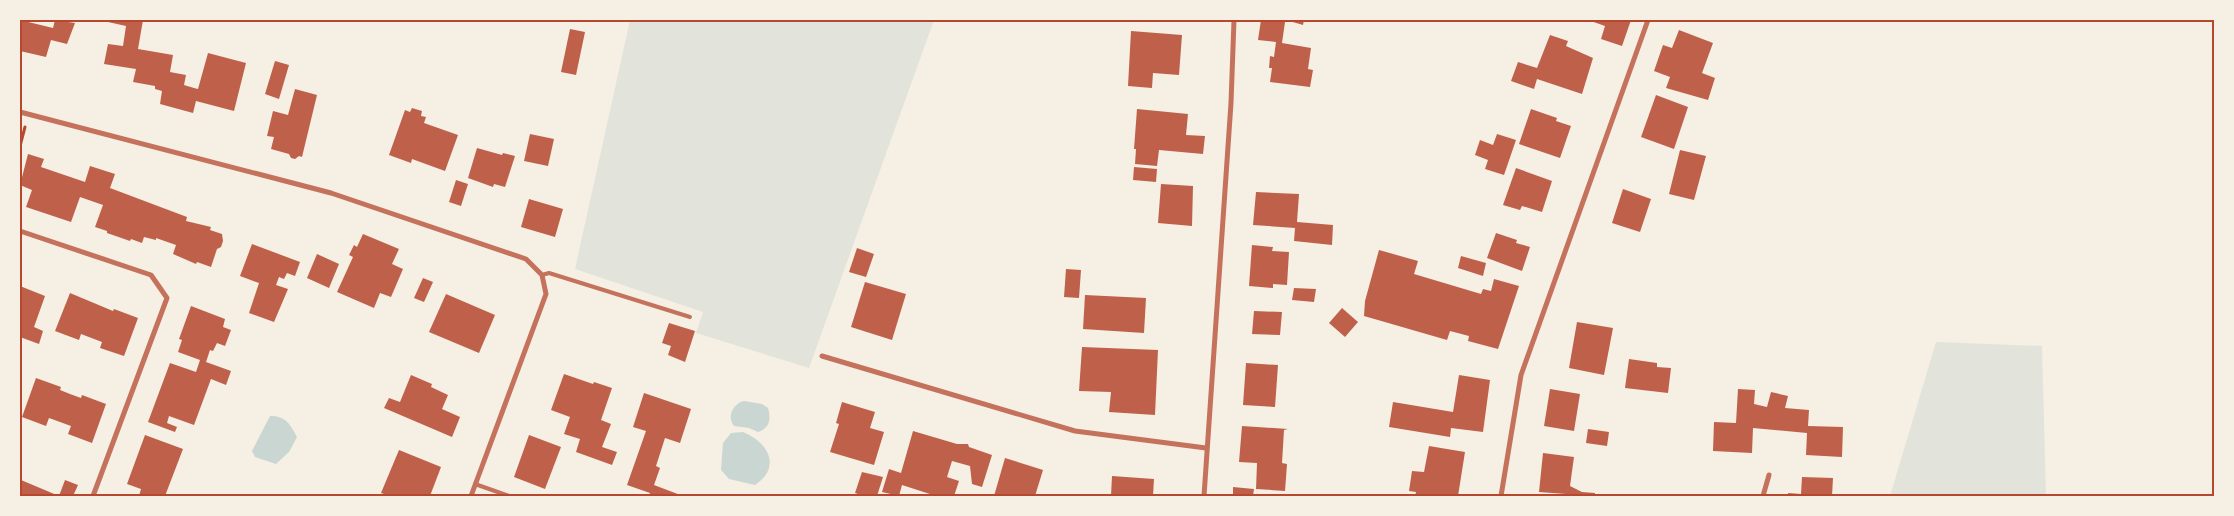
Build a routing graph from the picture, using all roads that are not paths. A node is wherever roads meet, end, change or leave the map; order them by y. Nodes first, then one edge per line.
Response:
1 (1234, 20) edge
2 (1648, 20) edge
3 (20, 112) edge
4 (20, 231) edge
5 (542, 276) junction
6 (690, 317) dead end
7 (822, 356) dead end
8 (1206, 448) junction
9 (1769, 475) dead end
10 (475, 484) junction
11 (93, 496) edge
12 (471, 496) edge
13 (510, 496) edge
14 (1204, 496) edge
15 (1501, 496) edge
16 (1764, 496) edge

1 - 8 street
2 - 15 street
3 - 5 street
4 - 11 street
5 - 6 lane
5 - 10 street
7 - 8 street
8 - 14 street
9 - 16 street
10 - 12 street
10 - 13 lane

